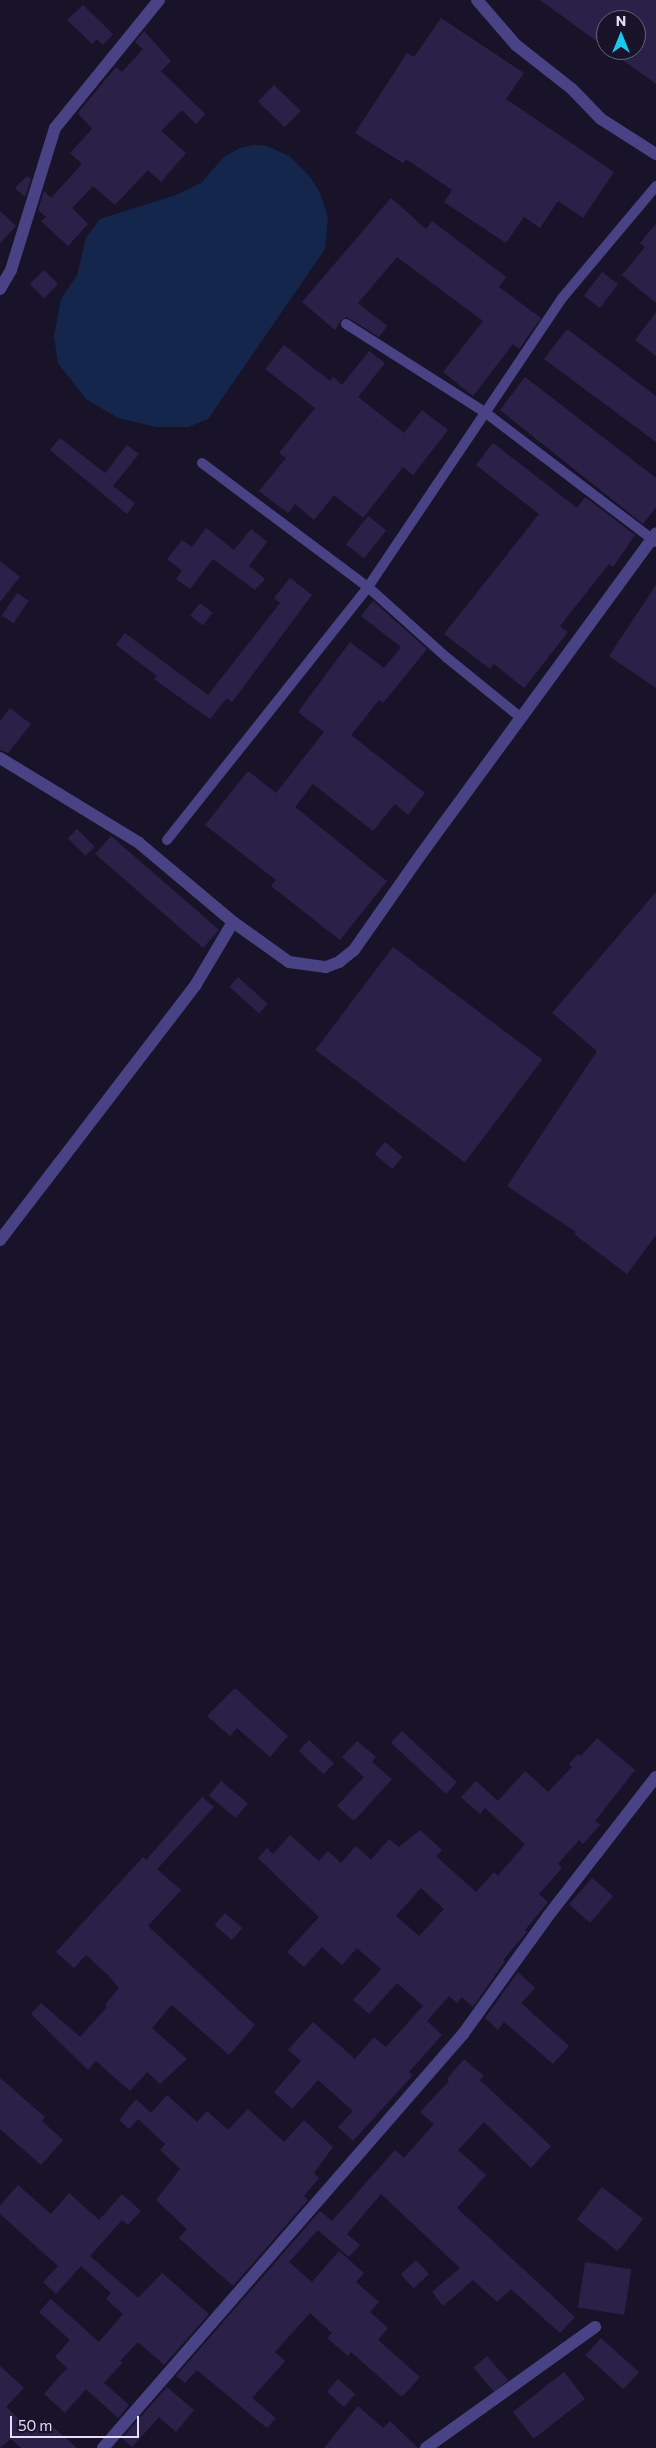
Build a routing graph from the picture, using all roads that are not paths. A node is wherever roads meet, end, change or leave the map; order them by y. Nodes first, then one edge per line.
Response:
1 (158, 0) edge
2 (476, 0) edge
3 (656, 154) edge
4 (656, 186) edge
5 (0, 289) edge
6 (346, 324) dead end
7 (486, 413) junction
8 (202, 463) dead end
9 (655, 538) edge
10 (368, 587) junction
11 (520, 717) junction
12 (0, 758) edge
13 (167, 840) dead end
14 (233, 922) junction
15 (0, 1240) edge
16 (656, 1777) edge
17 (595, 2326) dead end
18 (103, 2448) edge
19 (426, 2448) edge

1 - 5 street
2 - 3 street
4 - 7 lane
6 - 7 lane
7 - 9 lane
7 - 10 lane
8 - 10 lane
9 - 11 street
10 - 11 lane
10 - 13 lane
11 - 14 street
12 - 14 street
14 - 15 street
16 - 18 street
17 - 19 street

